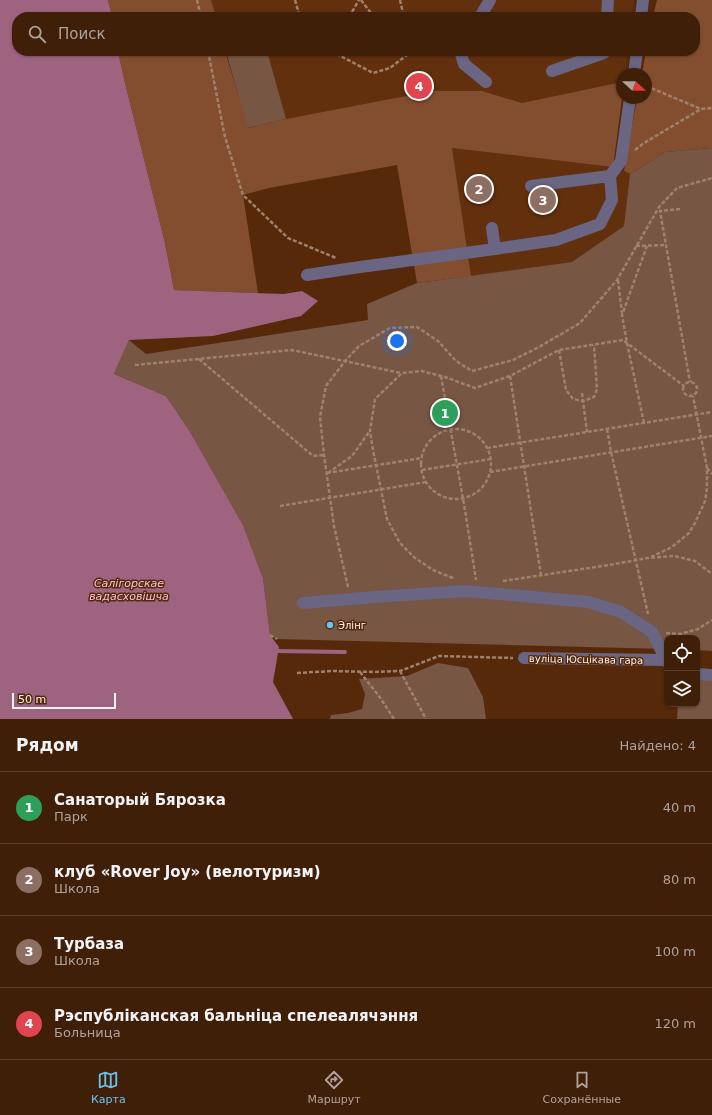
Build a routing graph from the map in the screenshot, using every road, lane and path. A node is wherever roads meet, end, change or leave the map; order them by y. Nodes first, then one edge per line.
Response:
1 (197, 0) edge
2 (295, 0) edge
3 (360, 0) edge
4 (400, 0) edge
5 (490, 0) edge
6 (608, 0) edge
7 (643, 0) edge
8 (200, 12) edge
9 (299, 12) edge
10 (352, 12) edge
11 (370, 12) edge
12 (403, 12) edge
13 (483, 12) edge
14 (607, 12) edge
15 (642, 12) edge
16 (209, 56) edge
17 (341, 56) edge
18 (406, 56) edge
19 (462, 56) edge
20 (598, 56) edge
21 (636, 56) edge
22 (635, 68) edge
23 (552, 71) dead end
24 (486, 82) dead end
25 (652, 89) edge
26 (629, 104) edge
27 (712, 108) edge
28 (701, 109) junction
29 (621, 161) junction
30 (610, 176) junction
31 (712, 178) edge
32 (531, 186) dead end
33 (680, 210) dead end
34 (492, 228) dead end
35 (666, 245) junction
36 (636, 246) junction
37 (647, 246) junction
38 (495, 249) junction
39 (338, 258) dead end
40 (307, 276) dead end
41 (618, 280) junction
42 (622, 315) junction
43 (627, 343) junction
44 (594, 345) junction
45 (559, 350) junction
46 (199, 359) junction
47 (345, 361) junction
48 (135, 365) dead end
49 (402, 373) junction
50 (441, 376) junction
51 (510, 376) junction
52 (690, 382) junction
53 (684, 386) junction
54 (582, 393) dead end
55 (693, 396) junction
56 (583, 401) junction
57 (712, 412) edge
58 (696, 414) junction
59 (644, 423) junction
60 (450, 429) junction
61 (607, 429) junction
62 (370, 431) junction
63 (587, 432) junction
64 (712, 436) edge
65 (700, 438) junction
66 (521, 442) junction
67 (487, 448) junction
68 (611, 452) junction
69 (324, 455) junction
70 (422, 458) junction
71 (491, 459) junction
72 (456, 464) junction
73 (376, 466) junction
74 (524, 466) junction
75 (707, 468) junction
76 (422, 470) junction
77 (490, 472) junction
78 (327, 473) junction
79 (712, 474) edge
80 (426, 482) junction
81 (380, 490) junction
82 (330, 498) junction
83 (462, 499) junction
84 (280, 506) dead end
85 (648, 558) junction
86 (636, 560) junction
87 (712, 574) edge
88 (541, 575) junction
89 (458, 580) dead end
90 (500, 581) dead end
91 (478, 592) junction
92 (350, 599) junction
93 (303, 603) dead end
94 (712, 620) edge
95 (652, 632) junction
96 (270, 636) dead end
97 (278, 639) dead end
98 (664, 657) edge
99 (524, 658) joint
100 (664, 661) edge
101 (400, 671) junction
102 (360, 672) junction
103 (297, 673) dead end
104 (700, 674) edge
105 (712, 675) edge
106 (394, 719) edge
107 (426, 719) edge

1 - 8 path
2 - 9 path
3 - 10 path
3 - 11 path
4 - 12 path
5 - 13 street
6 - 14 street
7 - 15 street
16 - 39 path
17 - 18 path
19 - 24 street
20 - 23 street
21 - 22 street
25 - 28 path
26 - 29 street
27 - 28 path
28 - 29 path
29 - 30 street
30 - 32 street
30 - 38 street
31 - 36 path
33 - 35 path
34 - 38 street
35 - 37 path
35 - 52 path
36 - 37 path
36 - 41 path
37 - 42 path
38 - 40 street
41 - 42 path
41 - 47 path
42 - 43 path
43 - 44 path
43 - 53 path
43 - 59 path
44 - 45 path
44 - 56 path
45 - 51 path
45 - 56 path
46 - 47 path
46 - 48 path
46 - 69 path
47 - 49 path
47 - 69 path
49 - 50 path
49 - 62 path
50 - 51 path
50 - 60 path
51 - 66 path
52 - 53 path
52 - 55 path
53 - 55 path
54 - 56 path
55 - 58 path
56 - 63 path
57 - 58 path
58 - 59 path
58 - 65 path
59 - 61 path
60 - 67 path
60 - 70 path
60 - 72 path
61 - 63 path
61 - 68 path
62 - 73 path
62 - 78 path
63 - 66 path
64 - 65 path
65 - 68 path
65 - 75 path
66 - 67 path
66 - 74 path
67 - 71 path
68 - 74 path
68 - 86 path
69 - 78 path
70 - 73 path
70 - 76 path
71 - 72 path
71 - 77 path
72 - 76 path
72 - 83 path
73 - 78 path
73 - 81 path
74 - 77 path
74 - 88 path
75 - 79 path
75 - 85 path
76 - 80 path
77 - 83 path
78 - 82 path
80 - 81 path
80 - 83 path
81 - 82 path
81 - 89 path
82 - 84 path
82 - 92 path
83 - 91 path
85 - 86 path
85 - 87 path
86 - 88 path
86 - 95 path
88 - 90 path
91 - 92 street
91 - 95 street
92 - 93 street
94 - 95 path
95 - 98 street
96 - 97 path
99 - 100 street, вуліца Юсцікава гара
99 - 101 path
101 - 102 path
101 - 107 path
102 - 103 path
102 - 106 path
104 - 105 street

